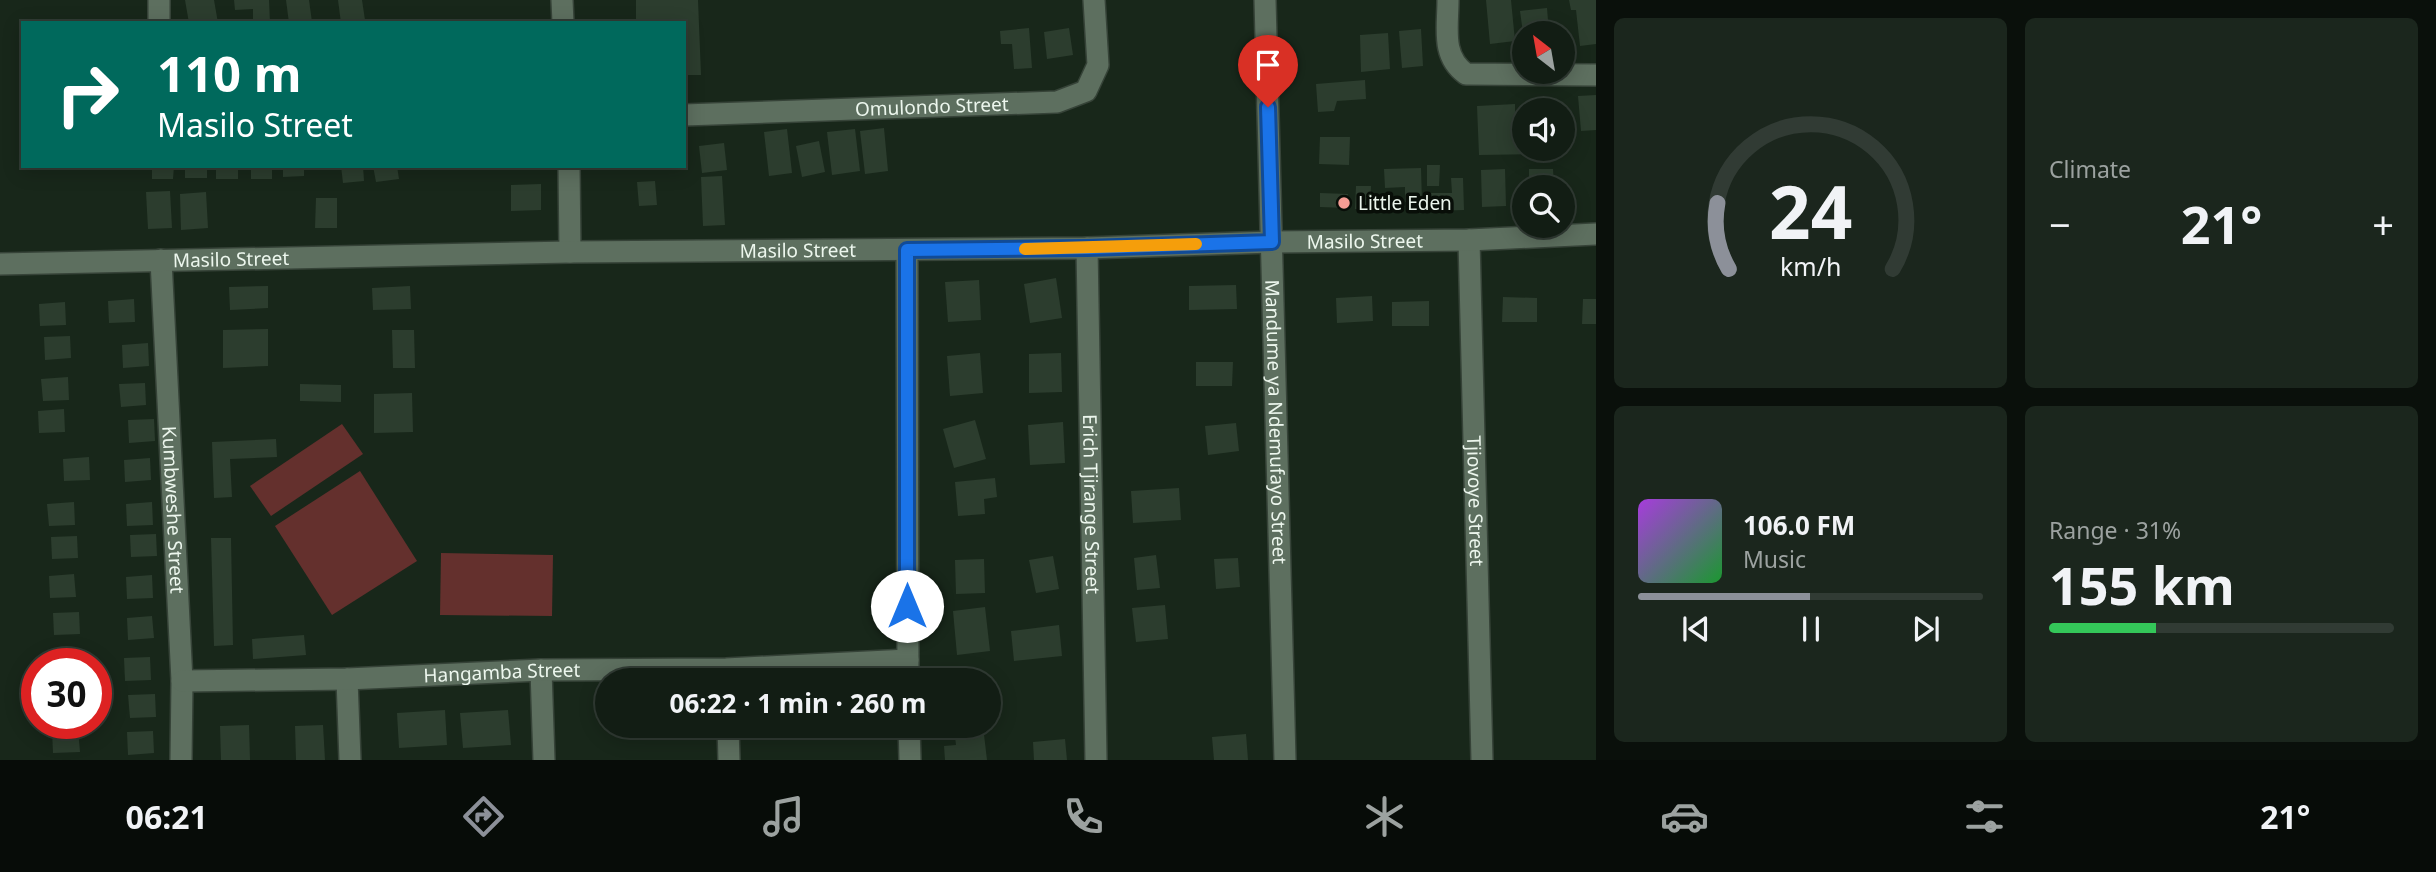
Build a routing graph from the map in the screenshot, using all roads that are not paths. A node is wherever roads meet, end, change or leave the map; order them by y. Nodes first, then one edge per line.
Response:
1 (159, 0) edge
2 (562, 0) edge
3 (1094, 0) edge
4 (1265, 0) edge
5 (1448, 0) edge
6 (159, 21) edge
7 (563, 21) edge
8 (1596, 75) edge
9 (686, 115) edge
10 (569, 168) edge
11 (1596, 234) edge
12 (1469, 240) junction
13 (1272, 242) junction
14 (1087, 248) junction
15 (907, 250) junction
16 (570, 252) junction
17 (161, 260) junction
18 (0, 264) edge
19 (908, 668) edge
20 (541, 670) junction
21 (595, 671) edge
22 (347, 679) junction
23 (182, 681) junction
24 (728, 738) edge
25 (909, 738) edge
26 (181, 760) edge
27 (350, 760) edge
28 (544, 760) edge
29 (729, 760) edge
30 (910, 760) edge
31 (1096, 760) edge
32 (1285, 760) edge
33 (1482, 760) edge

1 - 6 street
2 - 7 street
3 - 9 street, Omulondo Street
4 - 13 street, Mandume ya Ndemufayo Street
5 - 8 street
10 - 16 street
11 - 12 street, Masilo Street
12 - 13 street, Masilo Street
12 - 33 street, Tjiovoye Street
13 - 14 street, Masilo Street
13 - 32 street, Mandume ya Ndemufayo Street
14 - 15 street, Masilo Street
14 - 31 street, Erich Tjirange Street
15 - 16 street, Masilo Street
15 - 19 street
16 - 17 street, Masilo Street
17 - 18 street, Masilo Street
17 - 23 street, Kumbweshe Street
20 - 21 street, Hangamba Street
20 - 22 street, Hangamba Street
20 - 28 street
22 - 23 street, Hangamba Street
22 - 27 street
23 - 26 street, Kumbweshe Street
24 - 29 street
25 - 30 street

